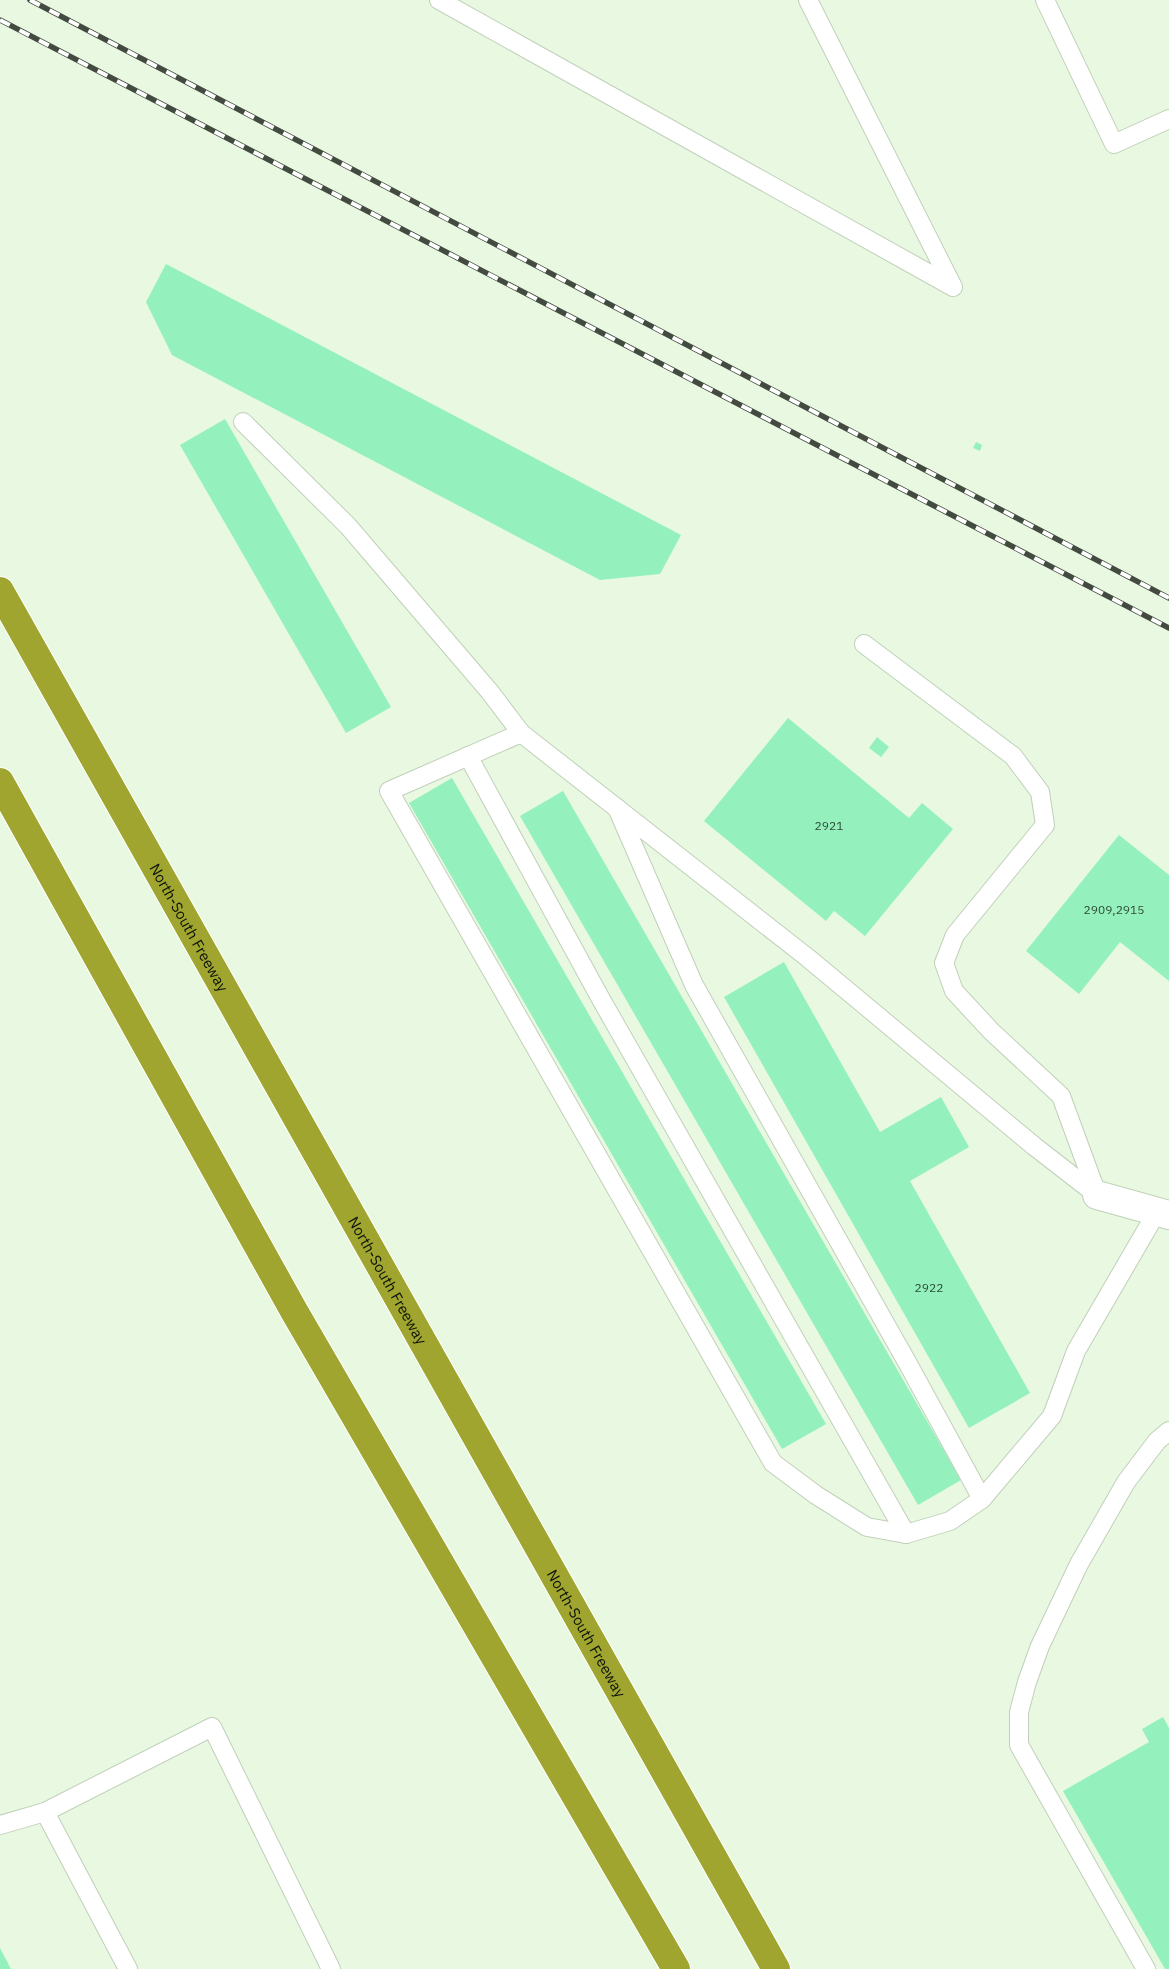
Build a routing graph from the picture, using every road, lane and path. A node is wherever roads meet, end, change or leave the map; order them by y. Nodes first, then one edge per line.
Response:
1 (439, 0) edge
2 (808, 0) edge
3 (1045, 0) edge
4 (1169, 119) edge
5 (244, 422) dead end
6 (0, 591) edge
7 (864, 644) dead end
8 (521, 733) junction
9 (468, 756) junction
10 (0, 782) edge
11 (616, 807) junction
12 (1097, 1195) junction
13 (1163, 1213) edge
14 (1169, 1431) edge
15 (982, 1499) junction
16 (906, 1534) junction
17 (45, 1812) junction
18 (0, 1825) edge
19 (128, 1969) edge
20 (331, 1969) edge
21 (676, 1969) edge
22 (776, 1969) edge
23 (1146, 1969) edge

1 - 2 lane
3 - 4 lane
5 - 8 lane
6 - 22 highway, North-South Freeway
7 - 12 lane
8 - 9 lane
8 - 11 lane
9 - 16 lane
9 - 16 lane
10 - 21 highway
11 - 12 lane
11 - 15 lane
12 - 13 street
13 - 15 lane
14 - 23 lane
15 - 16 lane
17 - 18 lane
17 - 19 lane
17 - 20 lane

